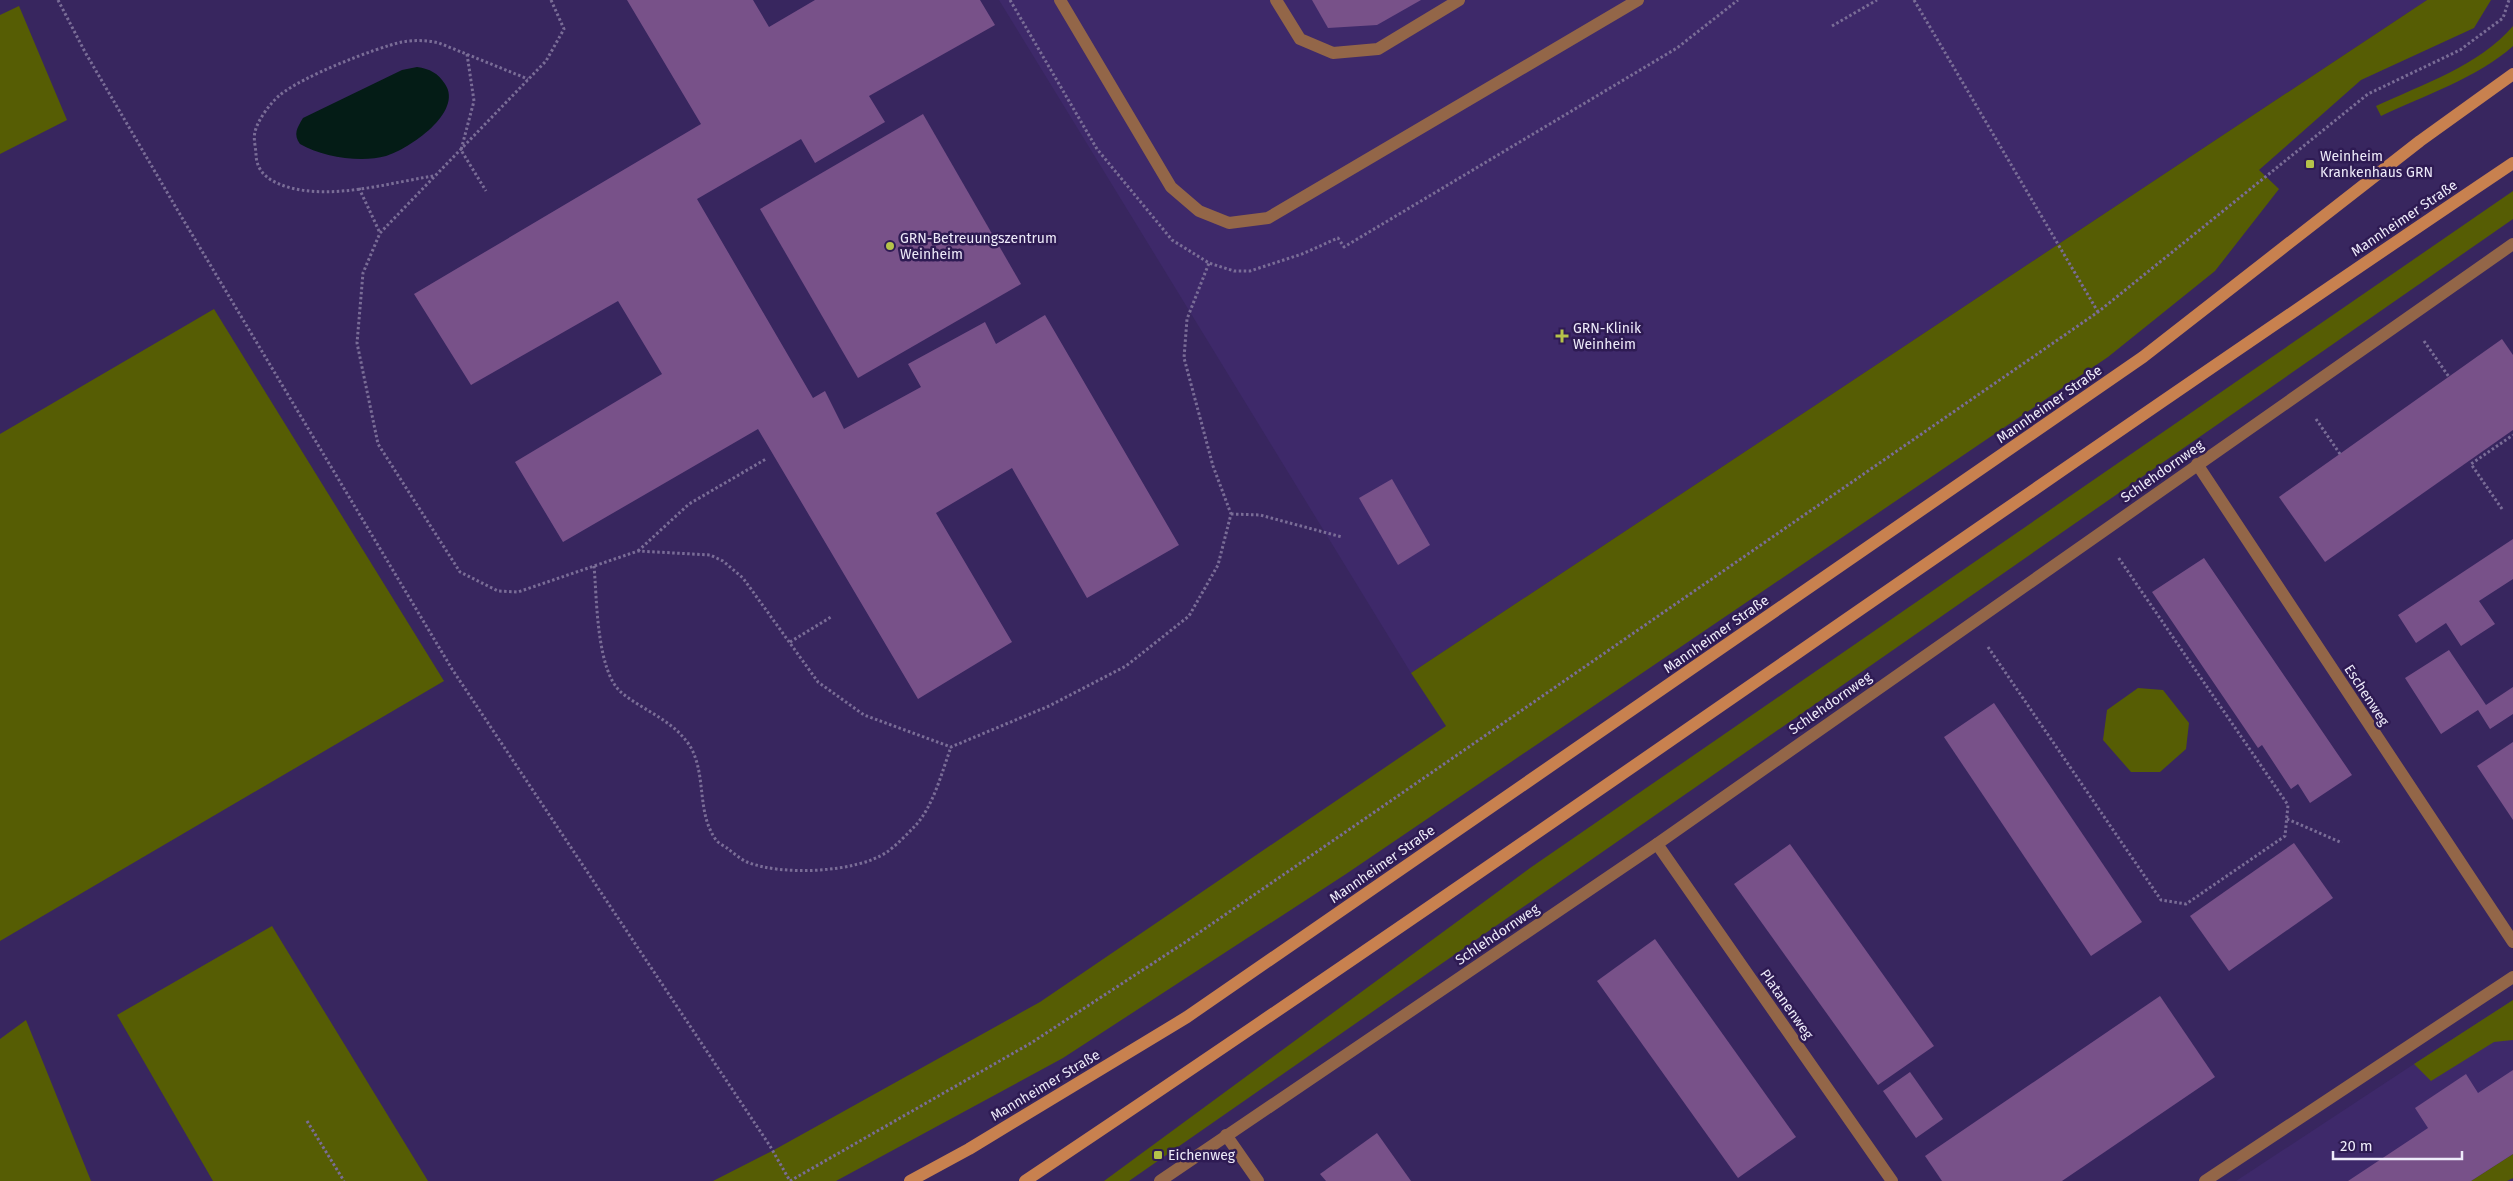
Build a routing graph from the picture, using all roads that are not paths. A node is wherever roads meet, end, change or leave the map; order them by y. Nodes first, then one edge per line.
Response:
1 (1060, 0) edge
2 (1276, 0) edge
3 (1459, 0) edge
4 (1638, 0) edge
5 (2513, 74) edge
6 (2513, 164) edge
7 (2513, 244) edge
8 (2197, 464) junction
9 (1657, 844) junction
10 (2513, 942) edge
11 (2513, 976) edge
12 (1226, 1135) junction
13 (910, 1181) edge
14 (1025, 1181) edge
15 (1160, 1181) edge
16 (1258, 1181) edge
17 (1892, 1181) edge
18 (2205, 1181) edge

1 - 4 street
2 - 3 street
5 - 13 main road, Mannheimer Straße
6 - 14 main road, Mannheimer Straße
7 - 8 street, Schlehdornweg
8 - 9 street, Schlehdornweg
8 - 10 street, Eschenweg
9 - 12 street, Schlehdornweg
9 - 17 street, Platanenweg
11 - 18 street
12 - 15 street, Schlehdornweg
12 - 16 street

